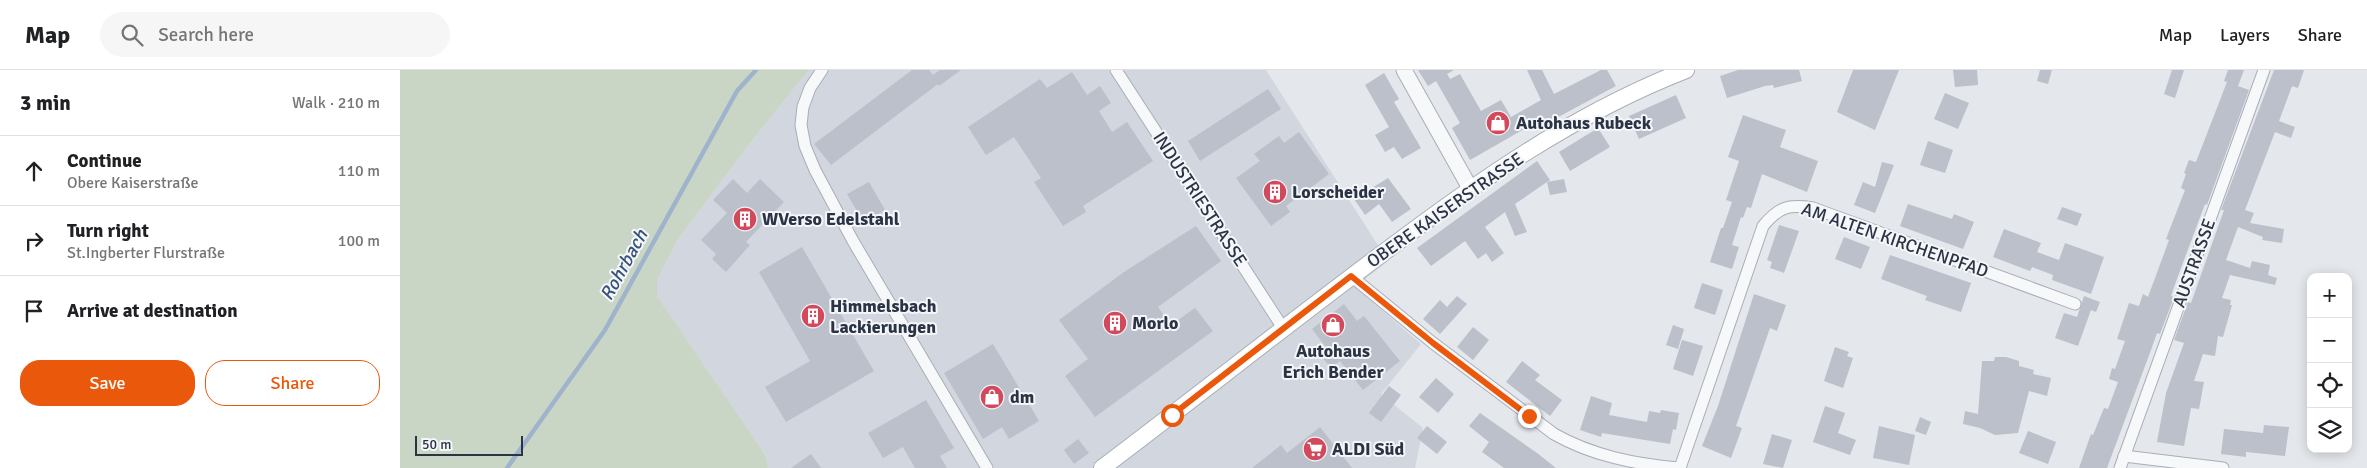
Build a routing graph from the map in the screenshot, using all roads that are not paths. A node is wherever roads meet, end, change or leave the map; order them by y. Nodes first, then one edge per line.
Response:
1 (822, 70) edge
2 (1116, 70) edge
3 (1404, 70) edge
4 (1686, 70) edge
5 (2264, 70) edge
6 (1470, 188) junction
7 (1351, 276) junction
8 (2076, 304) dead end
9 (1283, 328) junction
10 (2124, 456) junction
11 (1655, 467) edge
12 (987, 468) edge
13 (1102, 468) edge
14 (1680, 468) edge
15 (2120, 468) edge
16 (2223, 468) edge

1 - 12 street
2 - 9 street, INDUSTRIESTRASSE
3 - 6 street
4 - 6 main road, OBERE KAISERSTRASSE
5 - 10 street, AUSTRASSE
6 - 7 main road, OBERE KAISERSTRASSE
7 - 9 main road, OBERE KAISERSTRASSE
7 - 11 street
8 - 14 street, AM ALTEN KIRCHENPFAD
9 - 13 main road, OBERE KAISERSTRASSE
10 - 15 street, AUSTRASSE
10 - 16 street
11 - 14 street

